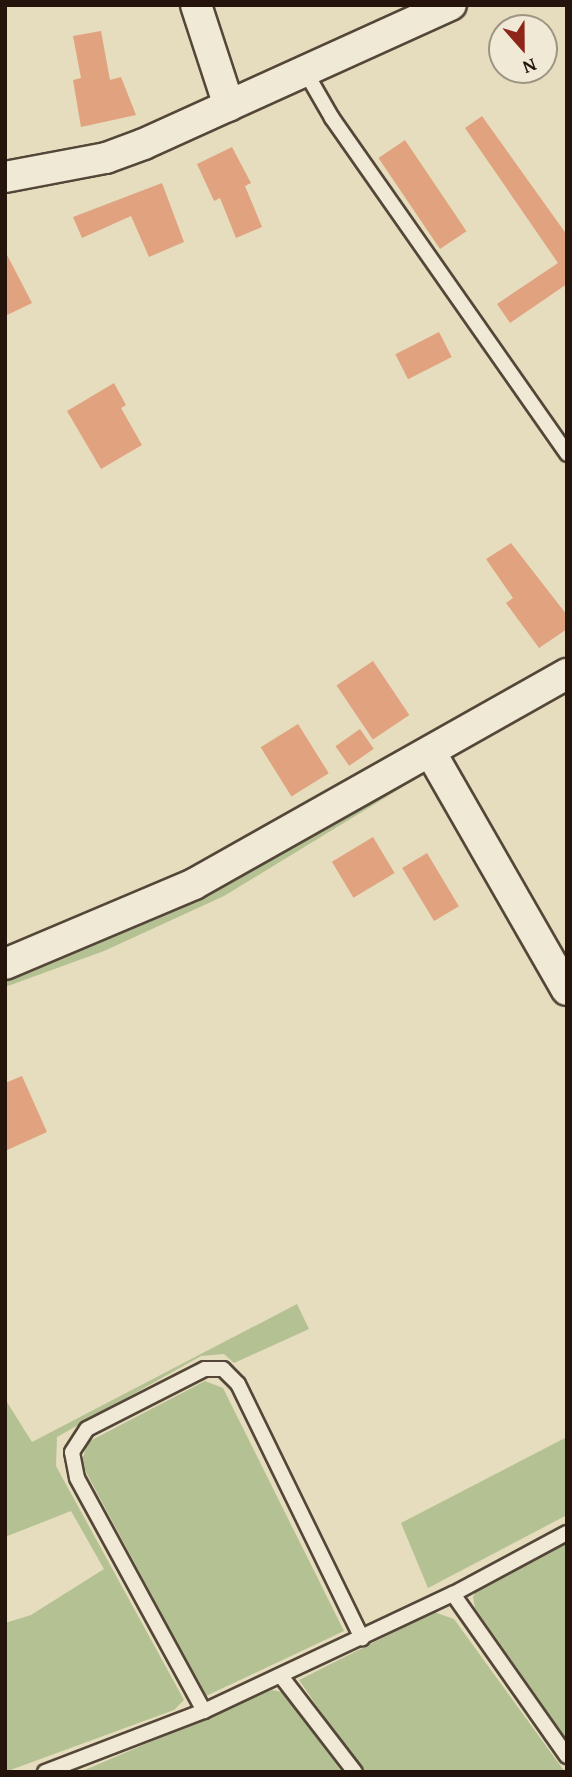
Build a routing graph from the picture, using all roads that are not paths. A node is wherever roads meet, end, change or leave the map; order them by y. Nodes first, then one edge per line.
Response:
1 (196, 5) edge
2 (451, 5) edge
3 (305, 71) junction
4 (229, 106) junction
5 (5, 177) edge
6 (567, 454) edge
7 (567, 674) edge
8 (431, 753) junction
9 (5, 964) edge
10 (567, 990) edge
11 (567, 1533) edge
12 (453, 1594) junction
13 (362, 1638) junction
14 (281, 1676) junction
15 (204, 1711) junction
16 (567, 1756) edge
17 (45, 1772) edge
18 (355, 1772) edge

1 - 4 street
2 - 3 street
3 - 4 street
3 - 6 lane
4 - 5 street
7 - 8 street
8 - 9 street
8 - 10 street
11 - 12 lane
12 - 13 lane
12 - 16 lane
13 - 14 lane
13 - 15 lane
14 - 15 lane
14 - 18 lane
15 - 17 lane

